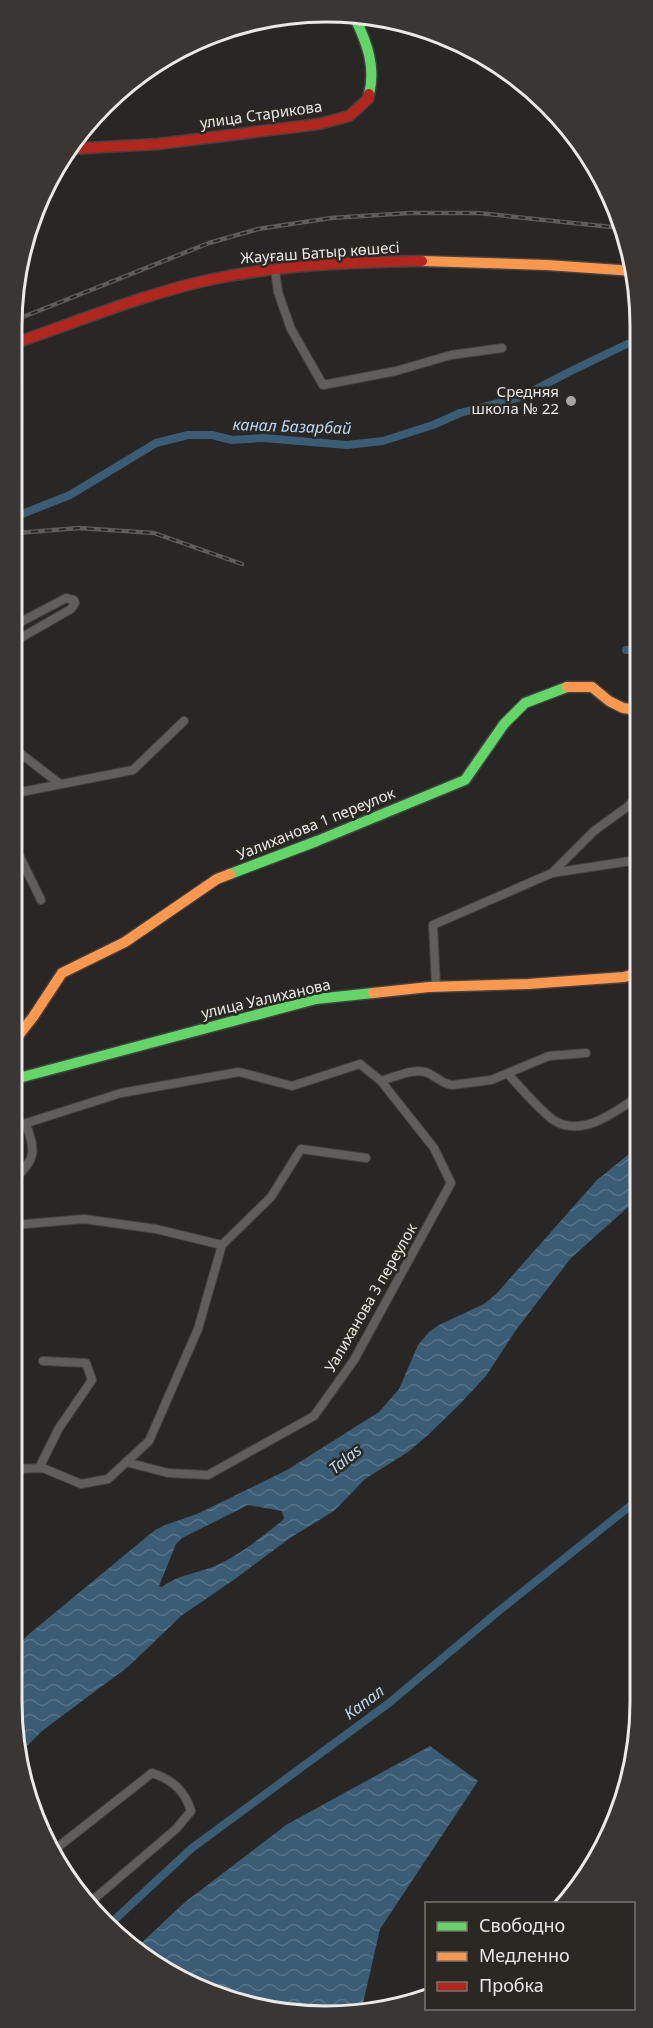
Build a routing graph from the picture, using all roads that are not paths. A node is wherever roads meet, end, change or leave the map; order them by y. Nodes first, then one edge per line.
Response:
1 (359, 24) edge
2 (80, 148) edge
3 (275, 270) junction
4 (626, 270) edge
5 (22, 341) edge
6 (502, 348) dead end
7 (22, 621) edge
8 (22, 628) edge
9 (26, 634) junction
10 (22, 636) edge
11 (630, 709) edge
12 (184, 721) dead end
13 (22, 755) edge
14 (60, 784) junction
15 (22, 792) edge
16 (630, 804) edge
17 (22, 861) edge
18 (630, 861) edge
19 (552, 873) junction
20 (41, 900) dead end
21 (630, 975) edge
22 (436, 986) junction
23 (22, 1031) edge
24 (586, 1053) dead end
25 (508, 1074) junction
26 (22, 1077) edge
27 (381, 1081) junction
28 (630, 1102) edge
29 (26, 1124) junction
30 (22, 1125) edge
31 (366, 1158) dead end
32 (22, 1172) edge
33 (22, 1224) edge
34 (222, 1245) junction
35 (43, 1361) dead end
36 (126, 1462) junction
37 (39, 1468) junction
38 (22, 1469) edge
39 (59, 1846) edge
40 (95, 1898) edge

1 - 2 street, улица Старикова
3 - 4 street, Жауғаш Батыр көшесі
3 - 5 street, Жауғаш Батыр көшесі
3 - 6 street
7 - 9 street
8 - 9 street
9 - 10 street
11 - 23 street, Уалиханова 1 переулок
12 - 14 street
13 - 14 street
14 - 15 street
16 - 19 street
17 - 20 street
18 - 19 street
19 - 22 street
21 - 22 street, улица Уалиханова
22 - 26 street, улица Уалиханова
24 - 25 street
25 - 27 street
25 - 28 street
27 - 29 street
27 - 36 street, Уалиханова 3 переулок
29 - 30 street
29 - 32 street
31 - 34 street
33 - 34 street
34 - 36 street
35 - 37 street
36 - 37 street
37 - 38 street
39 - 40 street

